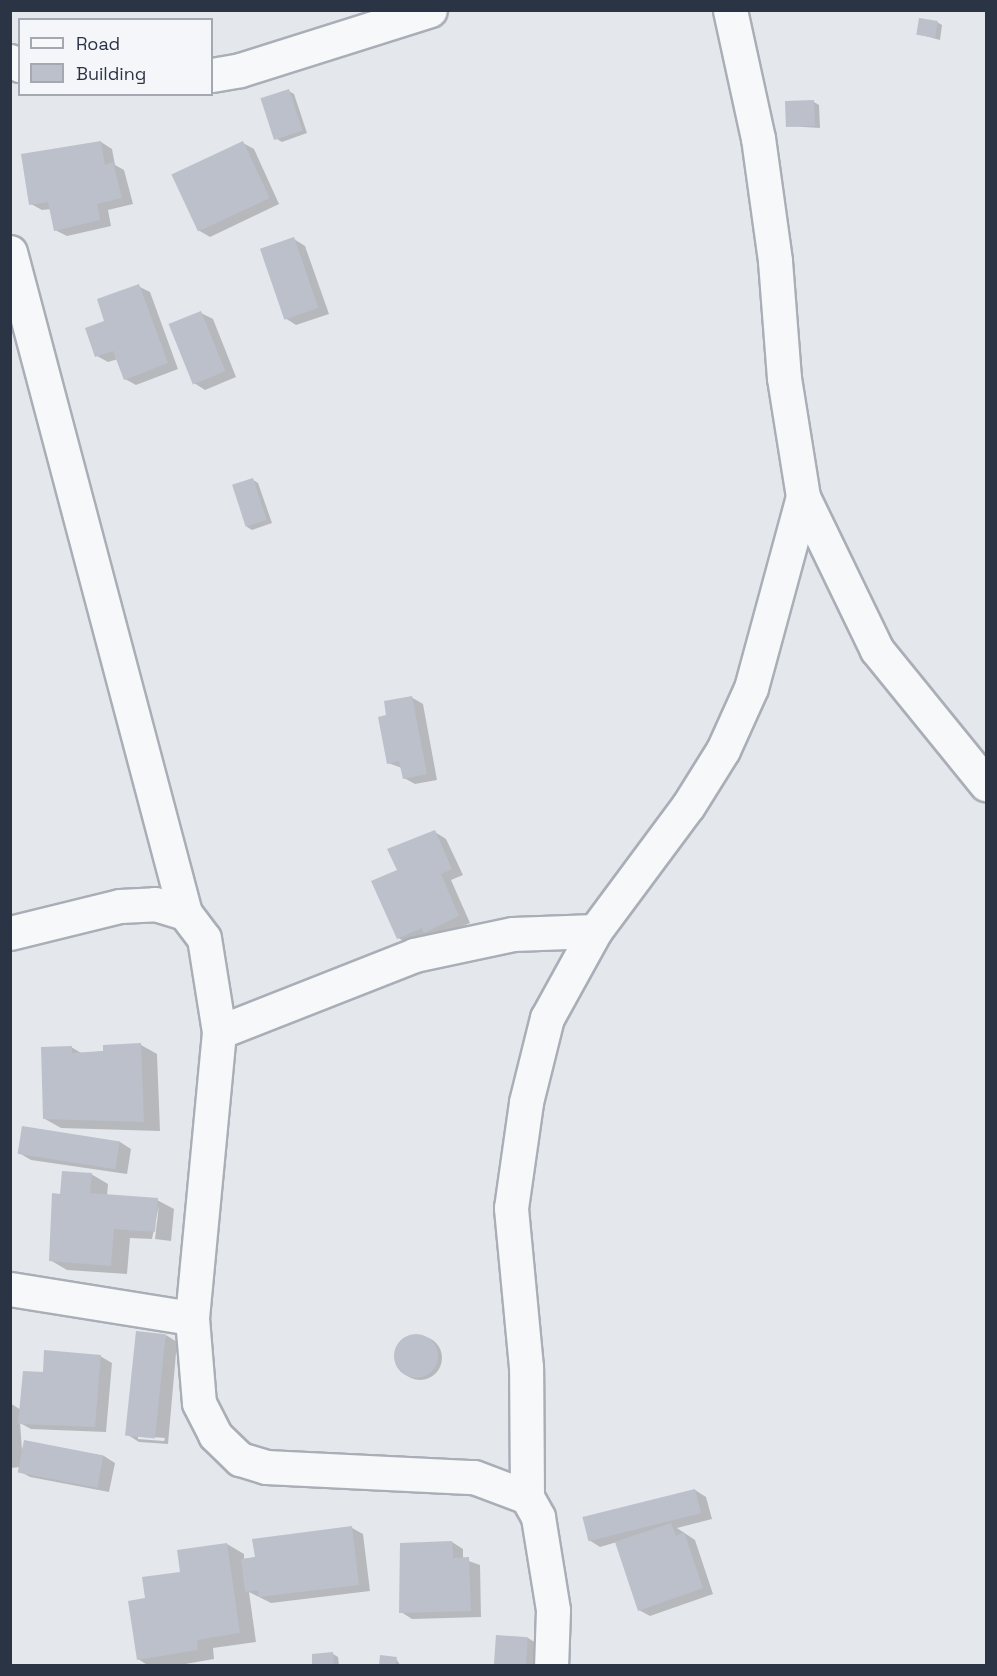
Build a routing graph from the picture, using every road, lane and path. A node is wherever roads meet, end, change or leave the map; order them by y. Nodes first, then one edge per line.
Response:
1 (429, 10) edge
2 (730, 10) edge
3 (213, 75) edge
4 (10, 252) edge
5 (803, 497) junction
6 (987, 784) edge
7 (185, 913) junction
8 (595, 931) junction
9 (10, 933) edge
10 (219, 1032) junction
11 (10, 1289) edge
12 (192, 1318) junction
13 (526, 1497) junction
14 (551, 1665) edge

1 - 3 street
2 - 5 street
4 - 7 street
5 - 6 street
5 - 8 street
7 - 9 street
7 - 10 street
8 - 10 street
8 - 13 street
10 - 12 street
11 - 12 street
12 - 13 street
13 - 14 street

